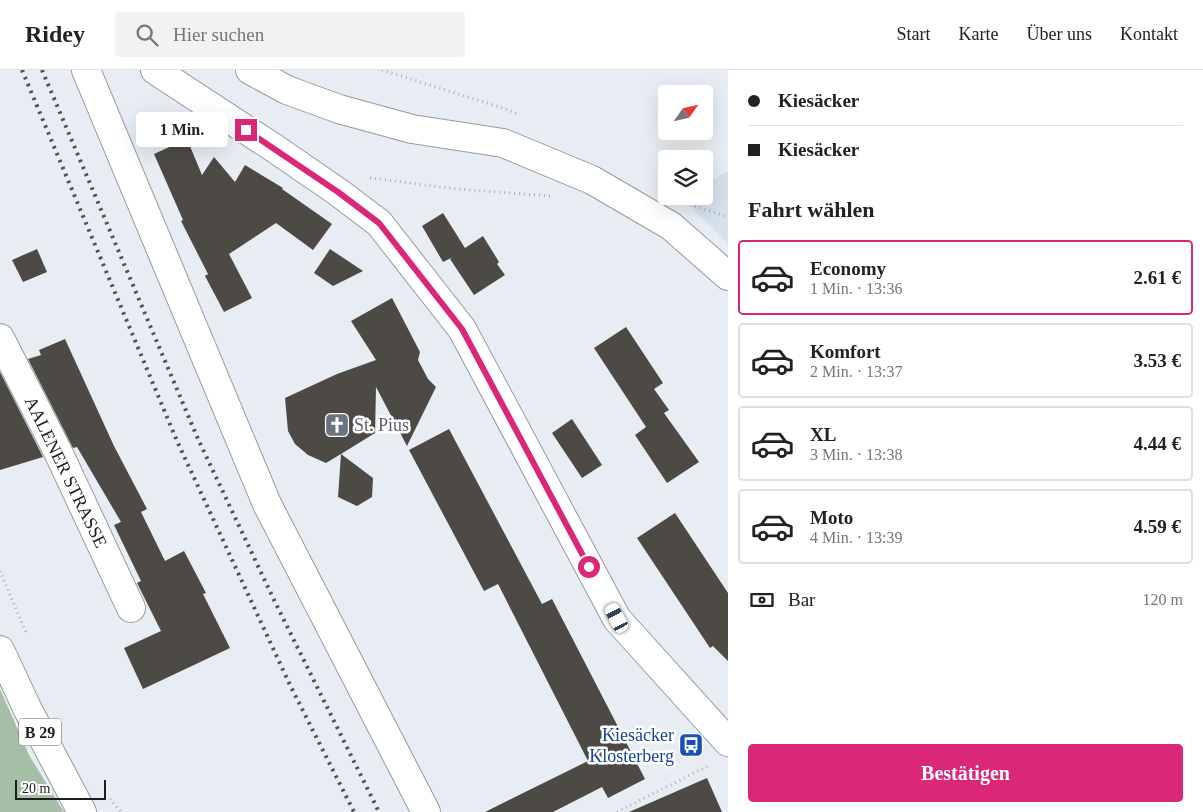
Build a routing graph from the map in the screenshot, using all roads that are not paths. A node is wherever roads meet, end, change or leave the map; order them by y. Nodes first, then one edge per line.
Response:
1 (86, 70) edge
2 (155, 70) edge
3 (250, 70) edge
4 (728, 276) edge
5 (0, 338) edge
6 (131, 608) dead end
7 (0, 650) edge
8 (728, 742) edge
9 (82, 812) edge
10 (426, 812) edge

1 - 10 street
2 - 8 street
3 - 4 street
5 - 6 street, AALENER STRASSE
7 - 9 street, B 29

